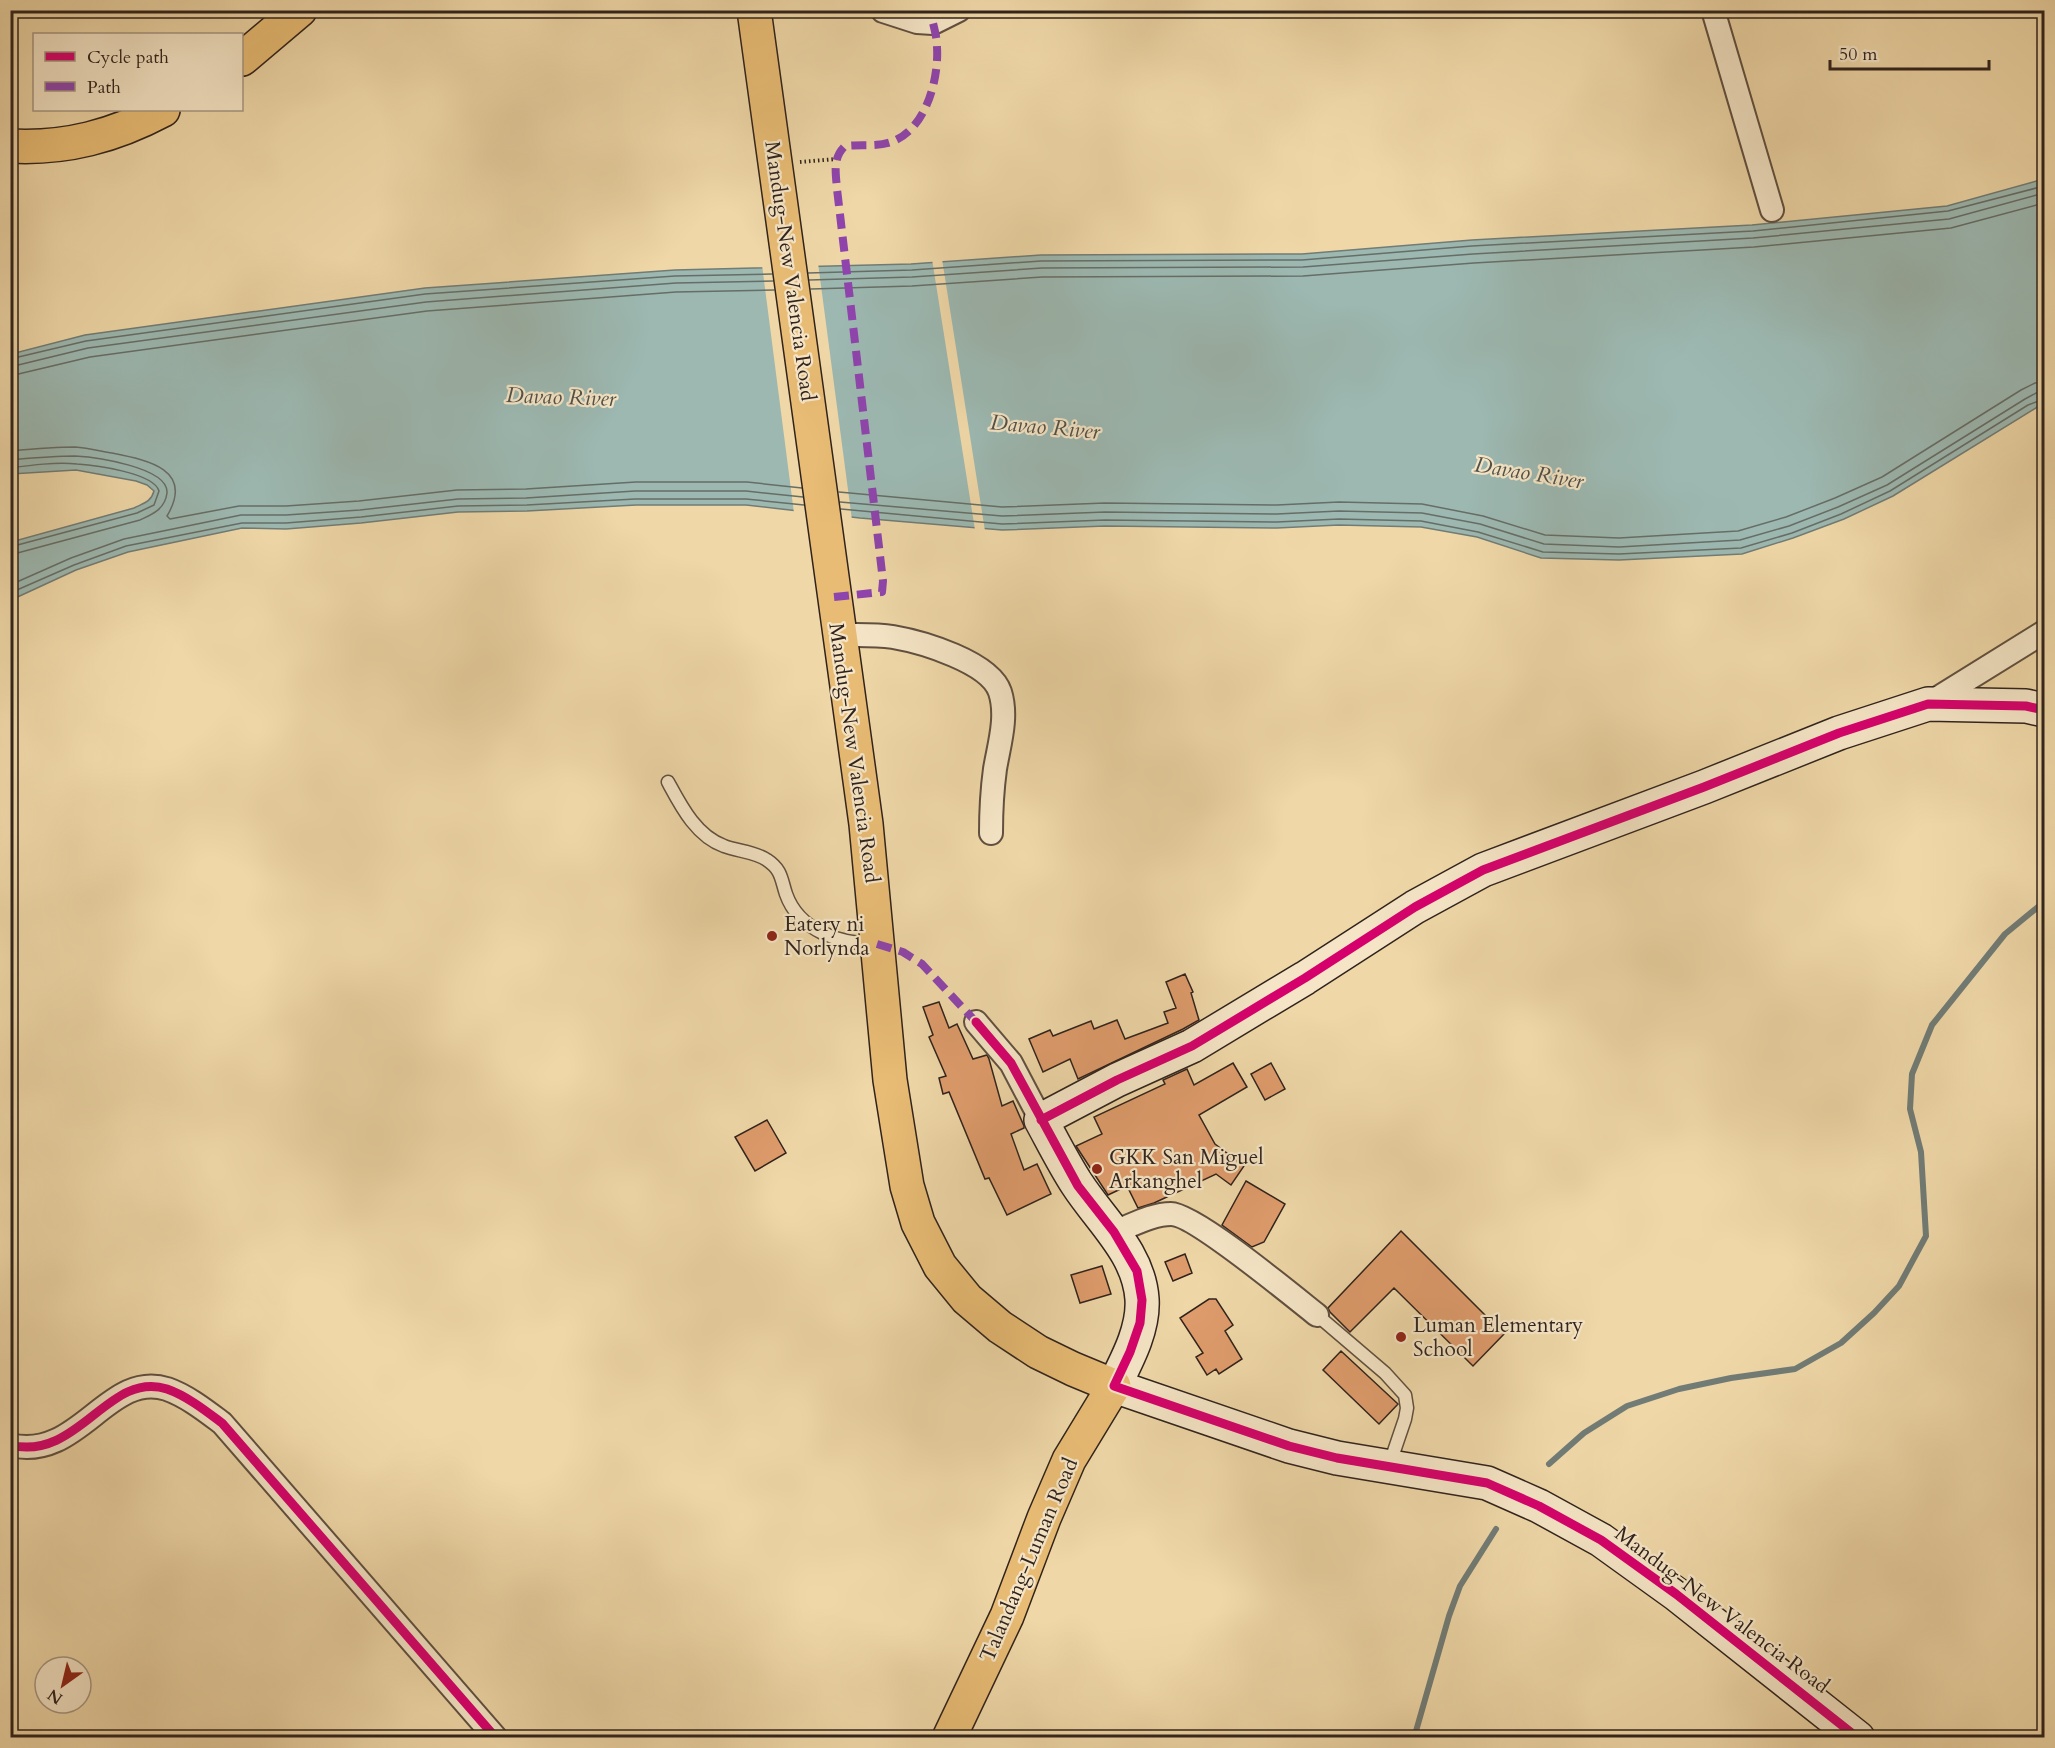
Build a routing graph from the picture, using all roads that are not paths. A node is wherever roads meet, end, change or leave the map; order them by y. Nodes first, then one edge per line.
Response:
1 (300, 10) edge
2 (754, 10) edge
3 (959, 10) edge
4 (1713, 10) edge
5 (883, 11) edge
6 (243, 58) edge
7 (161, 111) edge
8 (10, 146) edge
9 (1772, 210) dead end
10 (2044, 633) edge
11 (839, 635) junction
12 (1928, 704) junction
13 (2044, 710) edge
14 (668, 782) dead end
15 (991, 833) dead end
16 (877, 944) junction
17 (976, 1022) dead end
18 (1041, 1120) junction
19 (1114, 1232) junction
20 (1317, 1315) joint
21 (1114, 1386) junction
22 (10, 1445) edge
23 (1388, 1467) junction
24 (496, 1737) edge
25 (949, 1737) edge
26 (1858, 1737) edge

1 - 6 main road
2 - 11 main road, Mandug-New Valencia Road
3 - 5 street
4 - 9 street
7 - 8 main road
10 - 12 street
11 - 15 street
11 - 16 main road, Mandug-New Valencia Road
12 - 13 street
12 - 18 street
14 - 16 lane
16 - 21 main road, Mandug-New Valencia Road
17 - 18 street
18 - 19 street
19 - 20 street
19 - 21 street
20 - 23 lane
21 - 23 street, Mandug-New Valencia Road
21 - 25 main road, Talandang-Luman Road
22 - 24 street
23 - 26 street, Mandug-New Valencia Road

